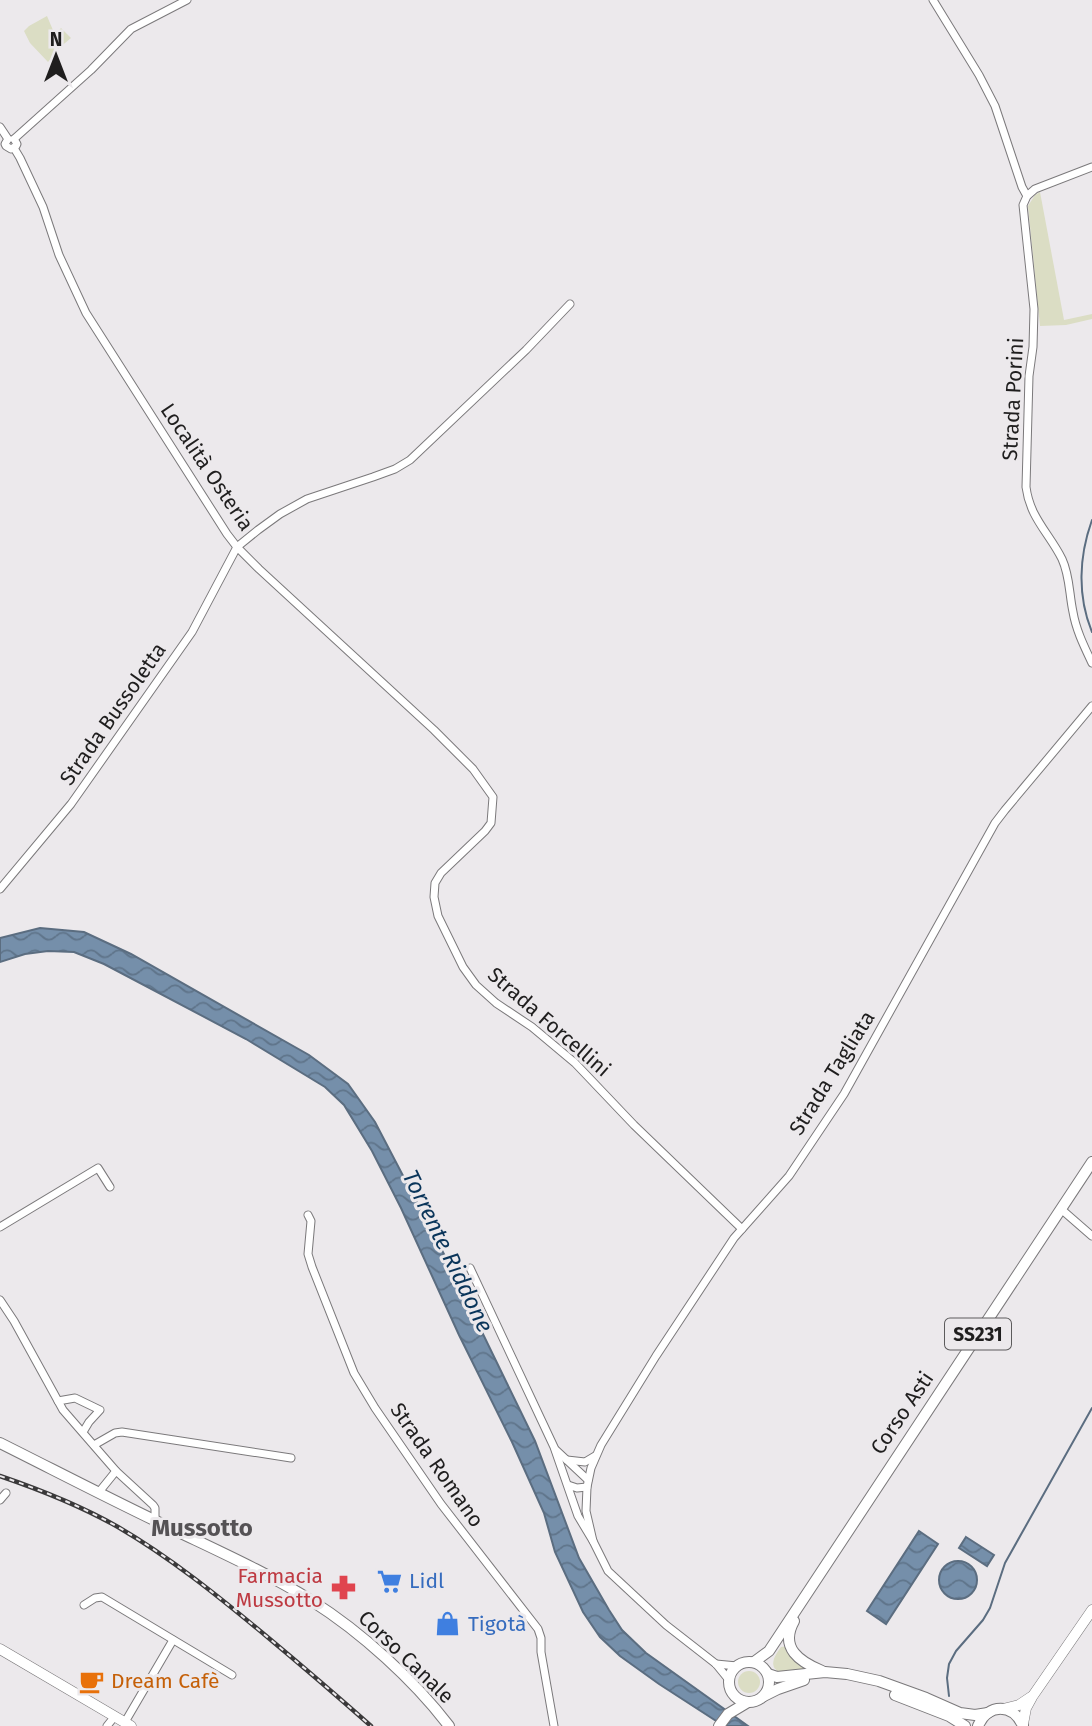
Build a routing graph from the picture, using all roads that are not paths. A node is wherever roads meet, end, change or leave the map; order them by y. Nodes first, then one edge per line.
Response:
1 (187, 0) edge
2 (933, 0) edge
3 (0, 127) edge
4 (9, 144) edge
5 (1092, 167) edge
6 (1027, 196) junction
7 (570, 304) dead end
8 (237, 547) junction
9 (1092, 663) edge
10 (1092, 706) edge
11 (0, 889) edge
12 (1092, 1162) edge
13 (110, 1187) dead end
14 (1060, 1209) junction
15 (308, 1214) dead end
16 (0, 1227) edge
17 (742, 1228) junction
18 (1092, 1236) edge
19 (470, 1268) dead end
20 (0, 1300) edge
21 (58, 1401) junction
22 (83, 1432) junction
23 (0, 1443) edge
24 (94, 1445) junction
25 (554, 1447) junction
26 (596, 1455) junction
27 (291, 1458) dead end
28 (566, 1460) junction
29 (116, 1471) junction
30 (587, 1484) junction
31 (568, 1485) junction
32 (99, 1492) junction
33 (6, 1493) dead end
34 (0, 1500) edge
35 (864, 1506) junction
36 (155, 1521) junction
37 (593, 1541) junction
38 (84, 1605) dead end
39 (1092, 1611) edge
40 (173, 1640) junction
41 (0, 1649) edge
42 (769, 1651) junction
43 (754, 1662) junction
44 (716, 1664) junction
45 (737, 1666) junction
46 (825, 1672) junction
47 (767, 1673) junction
48 (232, 1675) dead end
49 (730, 1685) junction
50 (764, 1696) junction
51 (1032, 1697) junction
52 (748, 1702) junction
53 (1003, 1709) junction
54 (988, 1713) junction
55 (115, 1716) junction
56 (725, 1717) edge
57 (128, 1724) edge
58 (1023, 1725) edge
59 (107, 1726) edge
60 (449, 1726) edge
61 (554, 1726) edge
62 (965, 1726) edge
63 (978, 1726) edge

1 - 4 street
2 - 6 street
3 - 4 street, Località Osteria
4 - 8 street, Località Osteria
5 - 6 street
6 - 9 street, Strada Porini
7 - 8 street, Località Osteria
8 - 11 street, Strada Bussoletta
8 - 17 street, Strada Forcellini
10 - 17 street, Strada Tagliata
12 - 14 main road, Corso Asti / SS231
13 - 16 street
14 - 18 street
14 - 35 main road, Corso Asti / SS231
15 - 61 street, Strada Romano
17 - 26 street, Strada Tagliata
19 - 25 street, Strada Tagliata
20 - 21 street
21 - 22 street
21 - 22 street
22 - 24 street
23 - 32 main road, Corso Canale
24 - 27 street
24 - 29 street
25 - 28 street, Strada Tagliata
25 - 31 street, Strada Tagliata
26 - 28 street
26 - 30 street, Strada Tagliata
28 - 30 street, Strada Tagliata
29 - 32 street
29 - 36 street
30 - 31 street
30 - 37 street, Strada Tagliata
31 - 37 street, Strada Tagliata
32 - 36 main road, Corso Canale
33 - 34 street
35 - 42 main road, Corso Asti / SS231
35 - 46 main road
36 - 60 main road, Corso Canale
37 - 44 street, Strada Tagliata
38 - 40 street
39 - 51 street
40 - 48 street
40 - 57 street
41 - 55 street
42 - 43 main road, SS231
42 - 47 main road, SS231
43 - 45 main road, SS231
43 - 47 main road
44 - 45 street
44 - 49 street, Strada Tagliata
45 - 49 main road
46 - 47 main road
46 - 54 main road
47 - 50 main road, SS231
49 - 52 main road
49 - 56 main road
50 - 52 main road
50 - 62 main road
51 - 53 street
51 - 58 street
52 - 56 main road
53 - 54 main road
53 - 58 main road
54 - 63 main road
55 - 57 street
55 - 59 street

